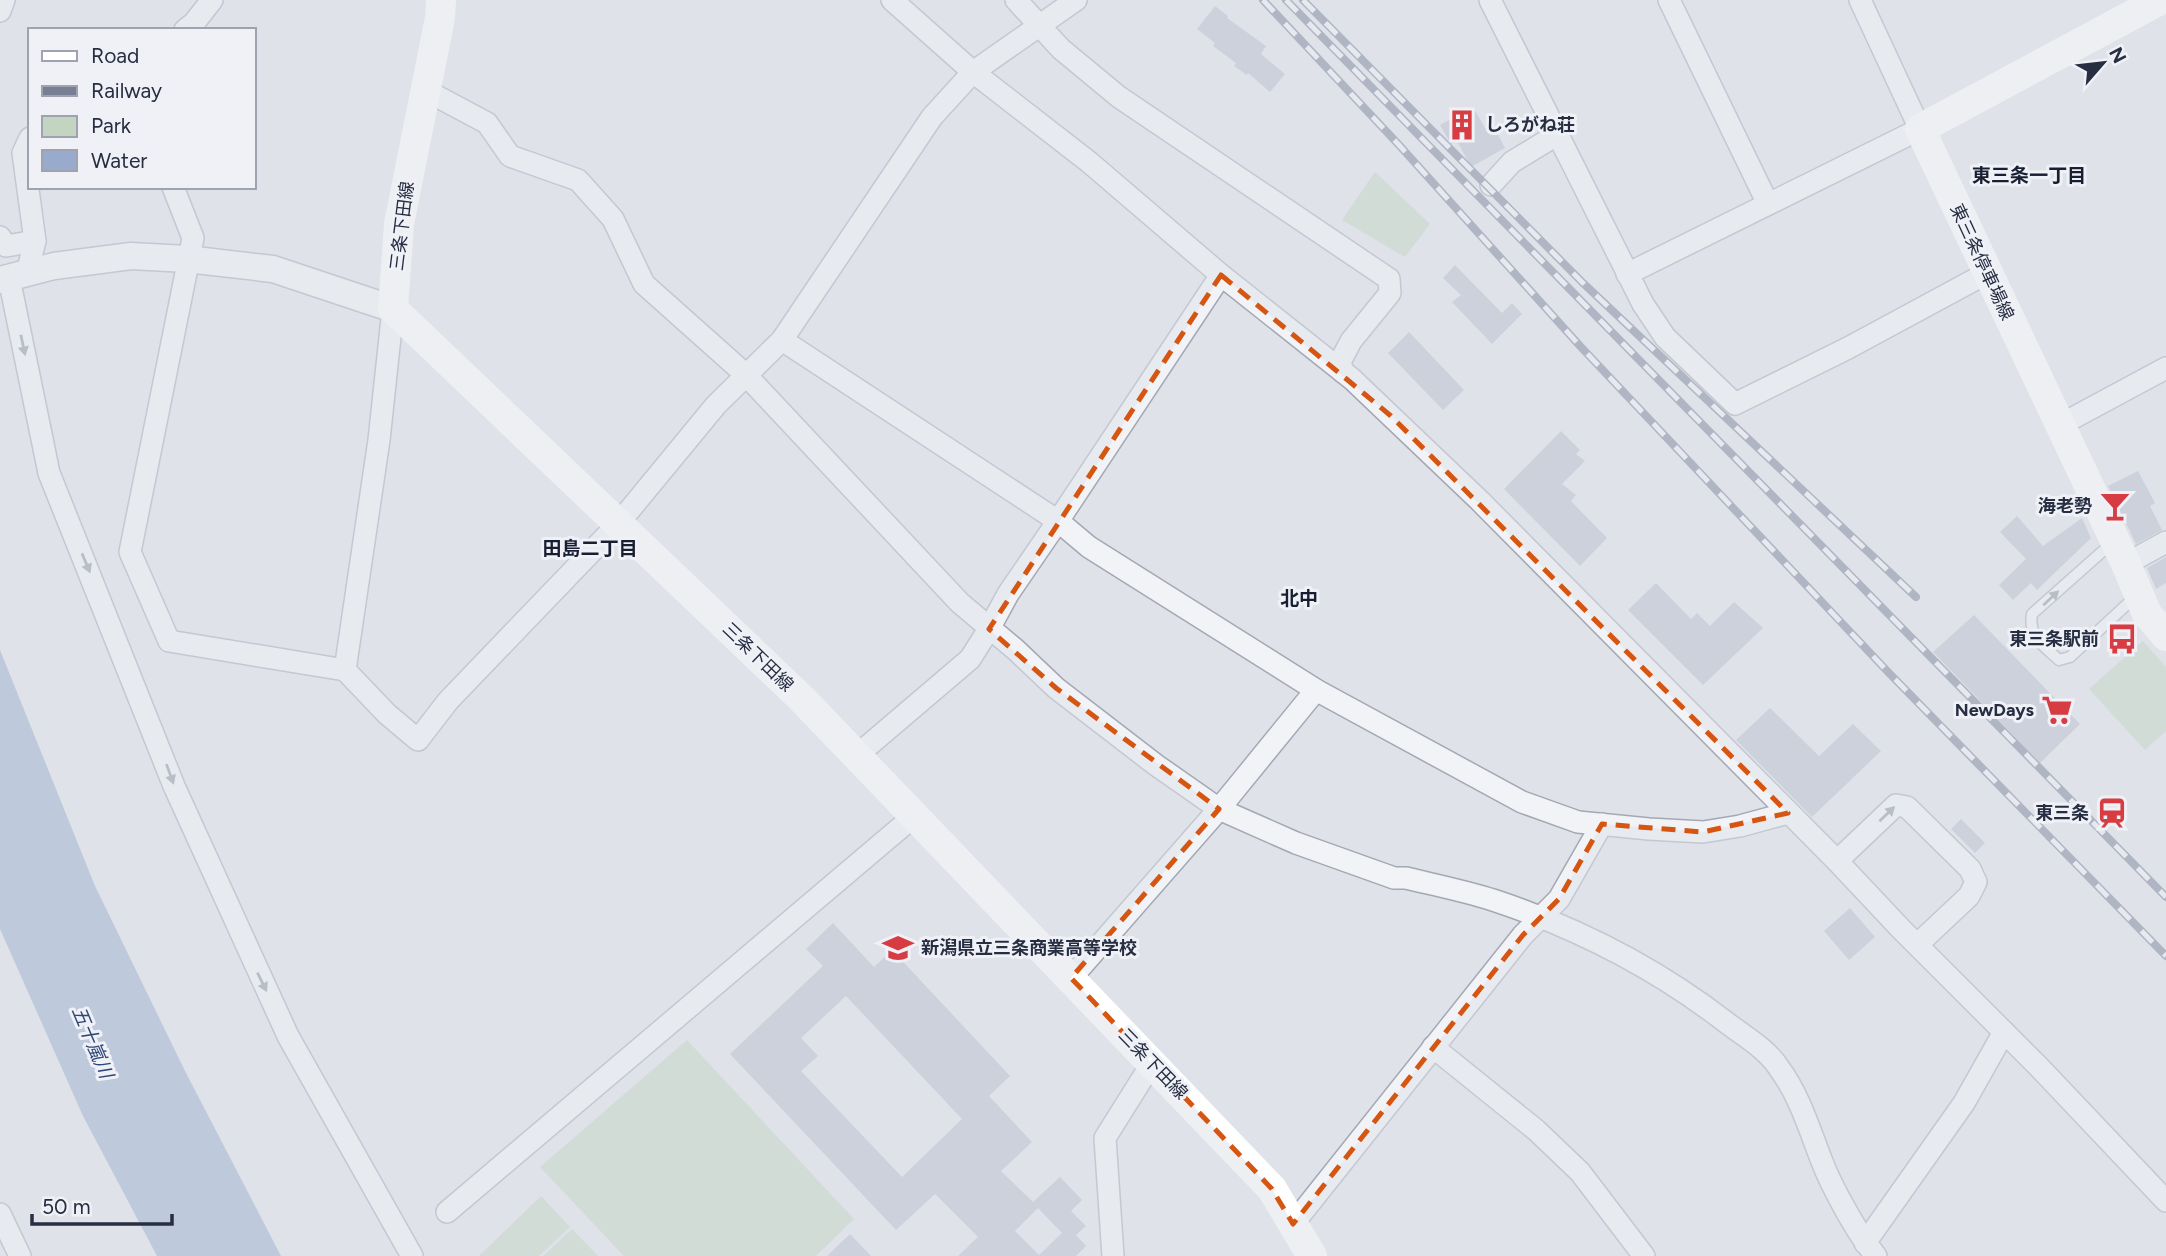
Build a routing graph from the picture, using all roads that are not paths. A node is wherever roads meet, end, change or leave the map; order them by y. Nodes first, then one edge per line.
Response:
1 (4, 0) edge
2 (212, 0) edge
3 (441, 0) edge
4 (892, 0) edge
5 (1016, 0) edge
6 (1076, 0) edge
7 (1490, 0) edge
8 (1669, 0) edge
9 (1860, 0) edge
10 (2160, 0) edge
11 (0, 11) edge
12 (1041, 27) junction
13 (188, 28) edge
14 (973, 72) junction
15 (425, 90) junction
16 (1920, 129) junction
17 (1558, 135) junction
18 (28, 142) edge
19 (1490, 185) dead end
20 (174, 189) edge
21 (1768, 204) junction
22 (0, 237) edge
23 (35, 242) junction
24 (187, 259) junction
25 (1987, 272) junction
26 (1627, 274) junction
27 (1222, 275) junction
28 (12, 277) edge
29 (393, 309) junction
30 (782, 340) junction
31 (2166, 368) edge
32 (1343, 372) junction
33 (745, 374) junction
34 (2060, 425) junction
35 (1059, 522) junction
36 (618, 524) junction
37 (2166, 542) edge
38 (2120, 553) junction
39 (2138, 594) junction
40 (989, 629) junction
41 (2166, 636) edge
42 (345, 670) junction
43 (1316, 690) junction
44 (855, 757) junction
45 (1219, 809) junction
46 (1788, 813) junction
47 (914, 817) junction
48 (1602, 824) junction
49 (1837, 861) junction
50 (1542, 918) junction
51 (1918, 944) junction
52 (1071, 978) junction
53 (2004, 1032) junction
54 (1433, 1047) junction
55 (1152, 1063) junction
56 (2166, 1201) edge
57 (447, 1212) dead end
58 (0, 1214) edge
59 (1293, 1224) junction
60 (1870, 1250) edge
61 (20, 1256) edge
62 (412, 1256) edge
63 (1112, 1256) edge
64 (1312, 1256) edge
65 (1644, 1256) edge

1 - 11 street
2 - 13 street
3 - 15 main road, 三条下田線
4 - 14 street
5 - 12 street
6 - 12 street
7 - 17 street
8 - 21 street
9 - 16 street
10 - 16 main road
12 - 14 street
12 - 32 street
14 - 27 street
14 - 30 street
15 - 29 main road, 三条下田線
15 - 33 street
16 - 21 street
16 - 25 main road, 東三条停車場線
17 - 19 street
17 - 26 street
18 - 23 street
20 - 24 street
21 - 26 street
22 - 23 street
23 - 28 street
24 - 28 street
24 - 29 street
24 - 42 street
25 - 26 street
25 - 34 main road, 東三条停車場線
27 - 32 street
27 - 35 street
28 -> 62 street
29 - 36 main road, 三条下田線
29 - 42 street
30 - 33 street
30 - 35 street
31 - 34 street
32 - 46 street
33 - 36 street
33 - 40 street
34 - 38 main road, 東三条停車場線
35 - 40 street
35 - 43 street
36 - 42 street
36 - 44 main road, 三条下田線
37 - 38 street
38 - 39 main road, 東三条停車場線
39 -> 38 lane
39 - 41 main road, 東三条停車場線
40 - 44 street
40 - 45 street
43 - 45 street
43 - 48 street
44 - 47 main road, 三条下田線
45 - 50 street
45 - 52 street
46 - 48 street
46 - 49 street
47 - 52 main road, 三条下田線
47 - 57 street
48 - 50 street
49 - 51 street
49 -> 51 street
50 - 54 street
50 - 60 street
51 - 53 street
52 - 55 main road, 三条下田線
53 - 56 street
53 - 60 street
54 - 59 street
54 - 65 street
55 - 59 main road, 三条下田線
55 - 63 street
58 - 61 street
59 - 64 main road, 三条下田線

